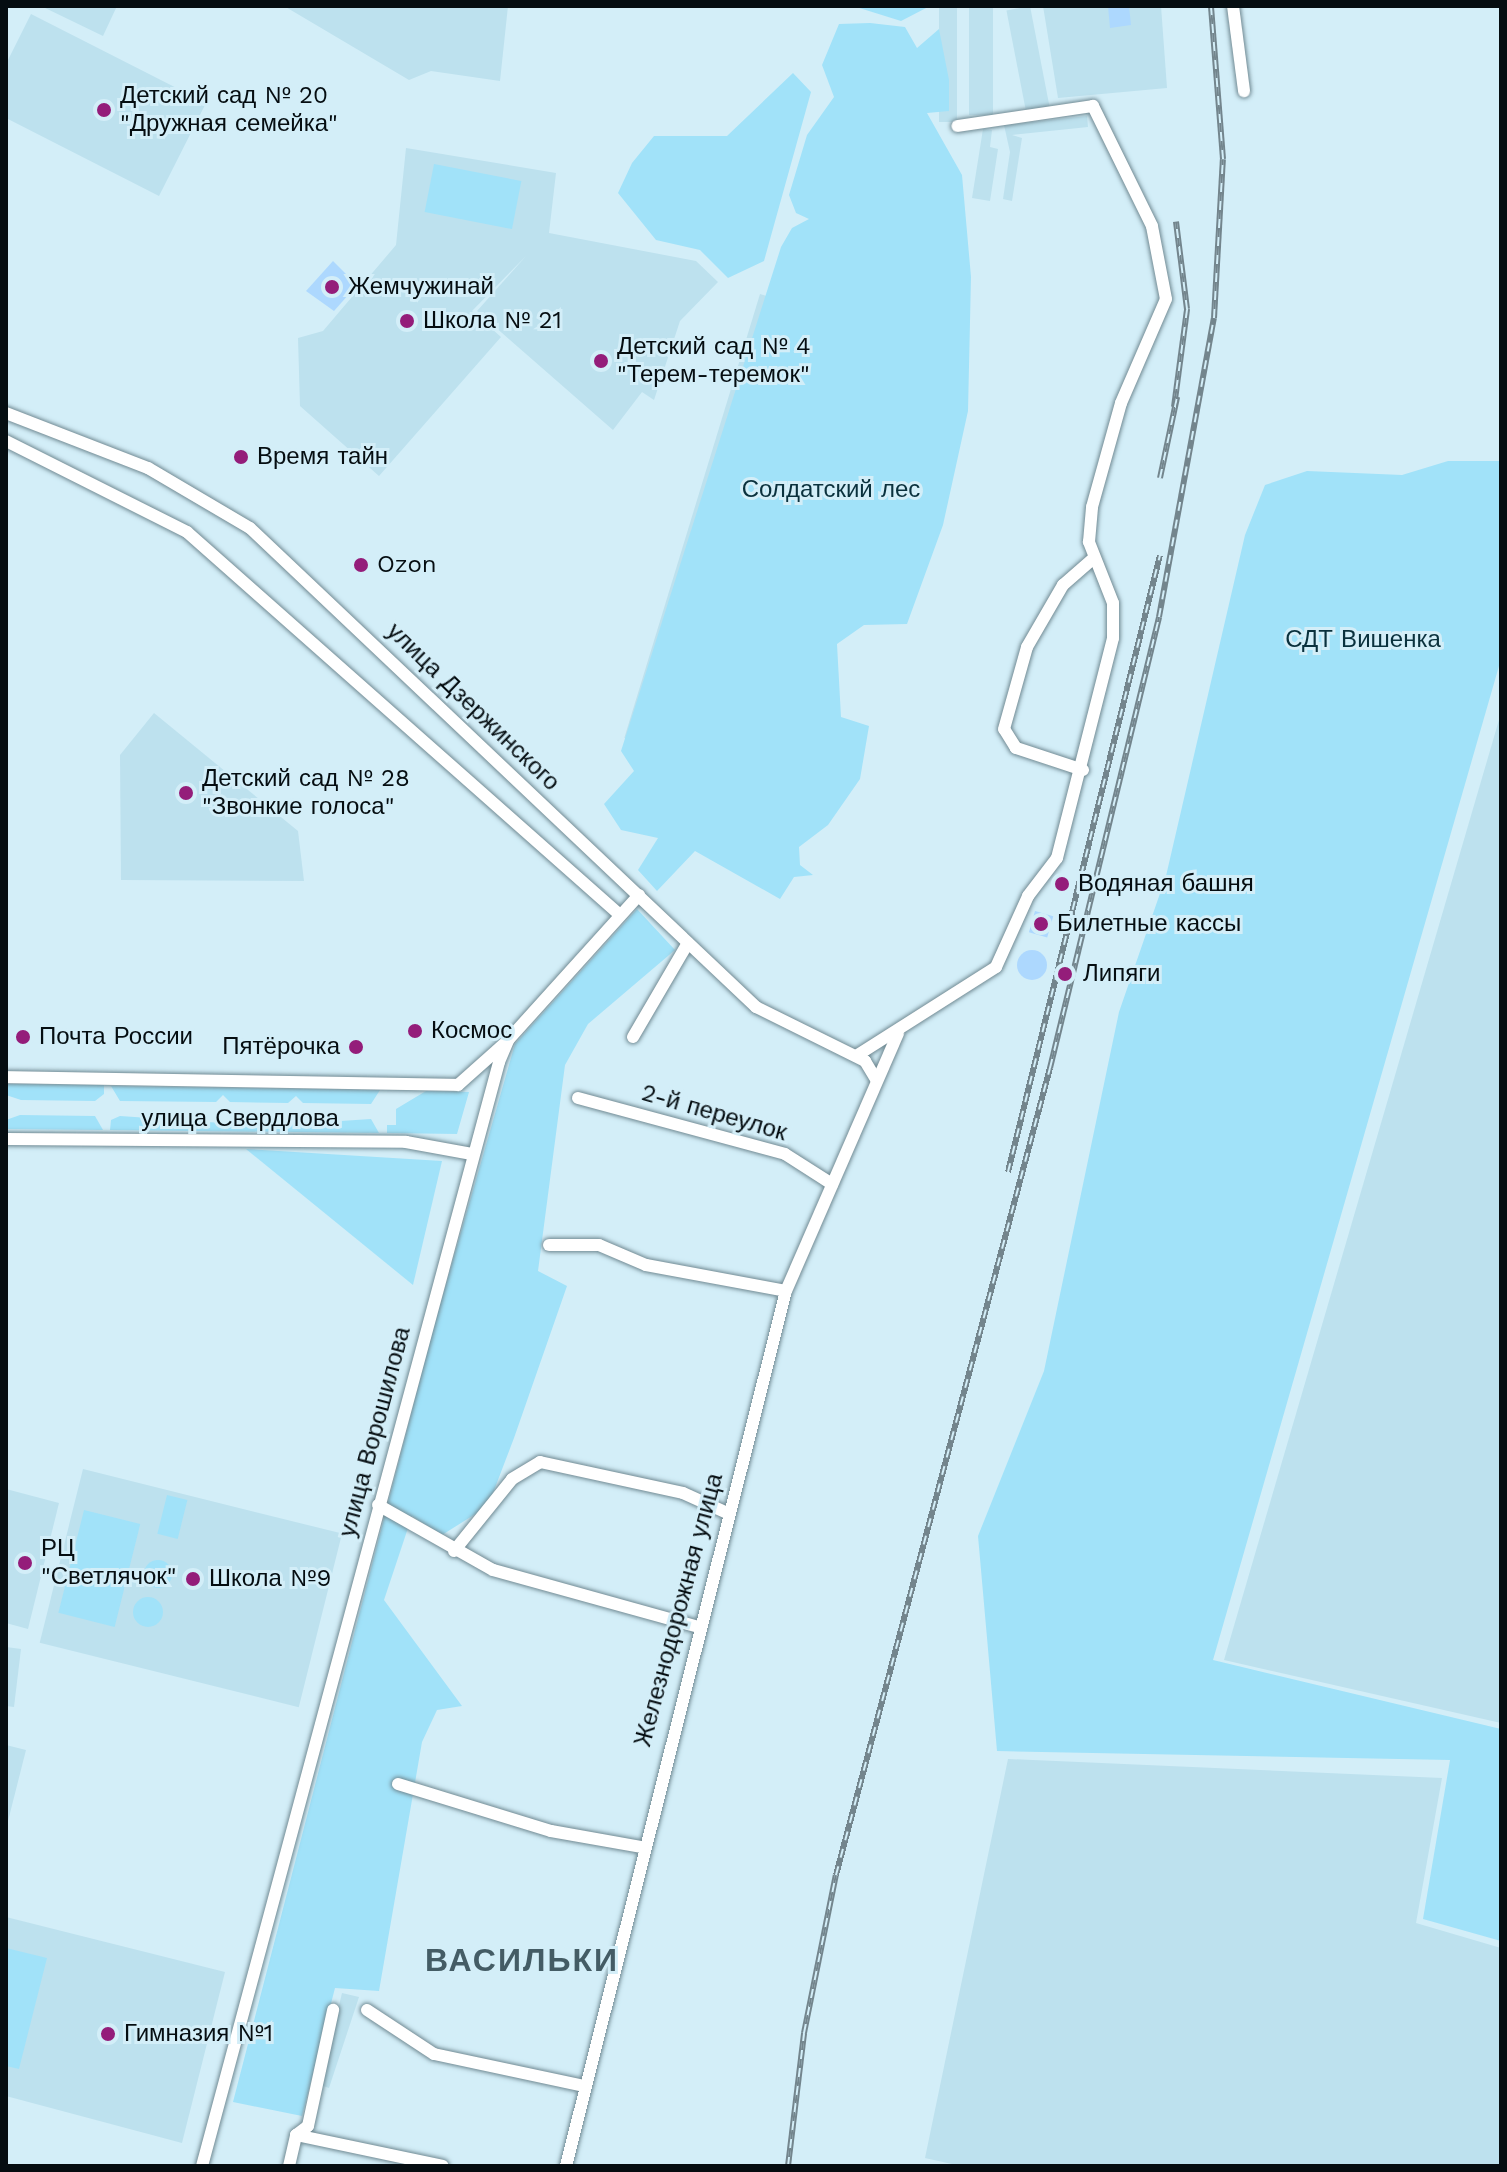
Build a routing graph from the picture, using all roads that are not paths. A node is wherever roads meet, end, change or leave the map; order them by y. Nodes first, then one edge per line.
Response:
1 (1233, 6) edge
2 (1244, 91) dead end
3 (957, 126) dead end
4 (6, 413) edge
5 (6, 441) edge
6 (1094, 558) junction
7 (1083, 770) junction
8 (639, 895) junction
9 (620, 915) junction
10 (688, 943) junction
11 (898, 1033) junction
12 (633, 1037) dead end
13 (509, 1039) junction
14 (856, 1056) junction
15 (6, 1077) edge
16 (876, 1079) junction
17 (578, 1098) dead end
18 (6, 1139) edge
19 (472, 1154) junction
20 (832, 1184) junction
21 (549, 1245) dead end
22 (786, 1291) junction
23 (378, 1505) junction
24 (727, 1513) junction
25 (454, 1551) junction
26 (698, 1627) junction
27 (398, 1784) dead end
28 (641, 1847) junction
29 (333, 2010) dead end
30 (367, 2010) dead end
31 (584, 2086) junction
32 (296, 2135) junction
33 (202, 2166) edge
34 (289, 2166) edge
35 (443, 2166) edge
36 (566, 2166) edge

1 - 2 street
3 - 6 street
4 - 8 street, улица Дзержинского
5 - 9 street
6 - 7 street
6 - 7 street
7 - 11 street
8 - 9 street, улица Ворошилова
8 - 10 street, улица Дзержинского
9 - 13 street, улица Ворошилова
10 - 12 street
10 - 14 street, улица Дзержинского
11 - 14 street
11 - 16 street, Железнодорожная улица
13 - 15 street, улица Свердлова
13 - 19 street, улица Ворошилова
14 - 16 street, улица Дзержинского
16 - 20 street, Железнодорожная улица
17 - 20 street, 2-й переулок
18 - 19 street, улица Свердлова
19 - 23 street, улица Ворошилова
20 - 22 street, Железнодорожная улица
21 - 22 street
22 - 24 street, Железнодорожная улица
23 - 25 street
23 - 33 street, улица Ворошилова
24 - 25 street
24 - 26 street, Железнодорожная улица
25 - 26 street
26 - 28 street, Железнодорожная улица
27 - 28 street
28 - 31 street, Железнодорожная улица
29 - 32 street
30 - 31 street
31 - 36 street, Железнодорожная улица
32 - 34 street
32 - 35 street

